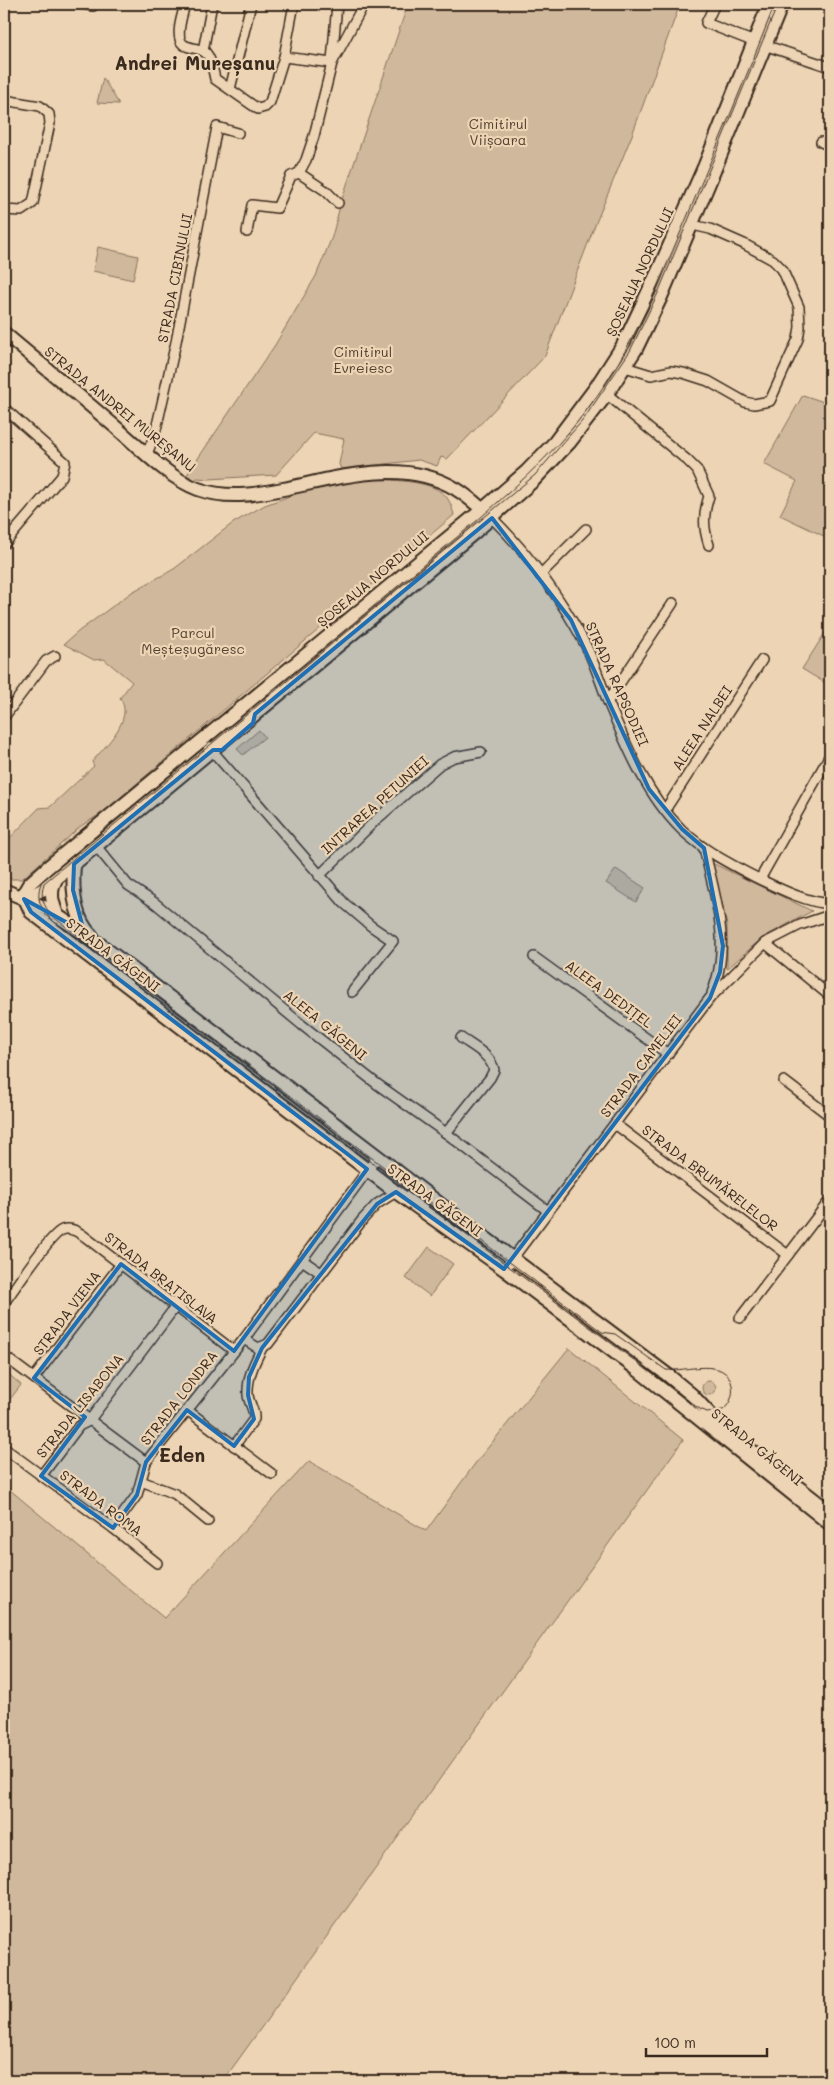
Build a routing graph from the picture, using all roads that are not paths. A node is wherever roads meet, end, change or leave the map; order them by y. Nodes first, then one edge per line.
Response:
1 (82, 4) edge
2 (185, 4) edge
3 (212, 4) edge
4 (251, 4) edge
5 (294, 4) edge
6 (337, 4) edge
7 (364, 4) edge
8 (715, 4) edge
9 (768, 4) edge
10 (782, 4) edge
11 (93, 5) edge
12 (758, 43) junction
13 (203, 51) junction
14 (284, 57) junction
15 (332, 64) junction
16 (830, 67) edge
17 (230, 89) junction
18 (4, 100) edge
19 (238, 133) dead end
20 (821, 142) dead end
21 (830, 146) edge
22 (299, 173) junction
23 (338, 204) dead end
24 (4, 210) edge
25 (686, 223) junction
26 (247, 232) dead end
27 (4, 333) edge
28 (624, 367) junction
29 (602, 391) junction
30 (4, 408) edge
31 (147, 454) junction
32 (487, 514) junction
33 (586, 529) dead end
34 (4, 544) edge
35 (709, 545) dead end
36 (540, 575) junction
37 (674, 604) dead end
38 (55, 656) dead end
39 (762, 660) dead end
40 (608, 701) junction
41 (4, 717) edge
42 (202, 740) junction
43 (213, 750) junction
44 (481, 752) dead end
45 (830, 755) edge
46 (665, 810) junction
47 (96, 846) junction
48 (704, 848) junction
49 (74, 864) junction
50 (319, 876) junction
51 (57, 878) junction
52 (760, 879) junction
53 (4, 890) edge
54 (24, 899) junction
55 (830, 904) edge
56 (830, 914) edge
57 (58, 917) junction
58 (765, 943) junction
59 (101, 945) junction
60 (534, 956) dead end
61 (352, 992) dead end
62 (830, 996) edge
63 (710, 998) junction
64 (461, 1038) dead end
65 (668, 1054) junction
66 (784, 1081) dead end
67 (830, 1116) edge
68 (614, 1124) junction
69 (446, 1132) junction
70 (378, 1156) junction
71 (367, 1169) junction
72 (396, 1192) junction
73 (830, 1200) edge
74 (548, 1211) junction
75 (788, 1255) junction
76 (512, 1259) junction
77 (302, 1260) junction
78 (121, 1264) junction
79 (504, 1269) junction
80 (321, 1273) junction
81 (4, 1303) edge
82 (176, 1306) junction
83 (740, 1318) dead end
84 (244, 1339) junction
85 (262, 1348) junction
86 (234, 1351) junction
87 (4, 1356) edge
88 (34, 1378) junction
89 (187, 1410) junction
90 (89, 1421) junction
91 (722, 1433) junction
92 (234, 1446) junction
93 (4, 1448) edge
94 (146, 1462) junction
95 (272, 1474) dead end
96 (41, 1476) junction
97 (141, 1481) junction
98 (830, 1512) edge
99 (208, 1521) dead end
100 (830, 1524) edge
101 (113, 1528) junction
102 (157, 1563) dead end

1 - 11 street
2 - 13 street
3 - 13 street
4 - 17 street
5 - 14 street
6 - 15 street
7 - 15 street
8 - 12 street
9 - 12 main road, ȘOSEAUA NORDULUI
10 - 12 main road, ȘOSEAUA NORDULUI
12 - 16 street
12 - 25 main road, ȘOSEAUA NORDULUI
13 - 17 street
14 - 15 street
14 - 17 street
15 - 22 street
18 - 24 street
19 - 31 street, STRADA CIBINULUI
20 - 21 street
22 - 23 street
22 - 26 street
25 - 28 main road, ȘOSEAUA NORDULUI
25 - 28 street
25 - 29 main road, ȘOSEAUA NORDULUI
27 - 31 main road, STRADA ANDREI MUREȘANU
28 - 29 main road, ȘOSEAUA NORDULUI
29 - 32 main road, ȘOSEAUA NORDULUI
29 - 35 street
30 - 34 street
31 - 32 main road, STRADA ANDREI MUREȘANU
32 - 36 street, STRADA RAPSODIEI
32 - 42 main road, ȘOSEAUA NORDULUI
32 - 43 main road, ȘOSEAUA NORDULUI
33 - 36 street
36 - 40 street, STRADA RAPSODIEI
37 - 40 street
38 - 41 street
39 - 46 street, ALEEA NALBEI
40 - 46 street, STRADA RAPSODIEI
42 - 43 street, INTRAREA PETUNIEI
42 - 54 main road, ȘOSEAUA NORDULUI
43 - 47 main road, ȘOSEAUA NORDULUI
43 - 50 street, INTRAREA PETUNIEI
44 - 50 street, INTRAREA PETUNIEI
45 - 52 street
46 - 48 street, STRADA RAPSODIEI
47 - 49 main road, ȘOSEAUA NORDULUI
47 - 69 street, ALEEA GĂGENI
48 - 52 street, STRADA RAPSODIEI
48 - 63 street
49 - 51 main road, ȘOSEAUA NORDULUI
49 - 59 main road
50 - 61 street, INTRAREA PETUNIEI
51 - 54 main road, ȘOSEAUA NORDULUI
51 - 57 main road
52 - 55 street, STRADA RAPSODIEI
53 - 54 main road, STRADA GĂGENI
54 - 57 main road, STRADA GĂGENI
54 - 71 main road, STRADA GĂGENI
56 - 58 street, STRADA CAMELIEI
57 - 59 main road, STRADA GĂGENI
58 - 62 street
58 - 63 street, STRADA CAMELIEI
59 - 70 main road, STRADA GĂGENI
60 - 65 street, ALEEA DEDIȚEL
63 - 65 street, STRADA CAMELIEI
64 - 69 street
65 - 68 street, STRADA CAMELIEI
66 - 67 street
68 - 74 street, STRADA CAMELIEI
68 - 75 street, STRADA BRUMĂRELELOR
69 - 74 street, ALEEA GĂGENI
70 - 71 street, STRADA LONDRA
70 - 76 main road, STRADA GĂGENI
71 - 72 main road, STRADA GĂGENI
71 - 77 street, STRADA LONDRA
72 - 79 main road, STRADA GĂGENI
72 - 80 street
73 - 75 street
74 - 76 street, STRADA CAMELIEI
75 - 83 street
76 - 79 street, STRADA CAMELIEI
76 - 91 main road, STRADA GĂGENI
77 - 80 street
77 - 84 street, STRADA LONDRA
78 - 81 street, STRADA BRATISLAVA
78 - 82 street, STRADA BRATISLAVA
78 - 88 street, STRADA VIENA
79 - 91 main road, STRADA GĂGENI
80 - 85 street
82 - 86 street, STRADA BRATISLAVA
82 - 90 street, STRADA LISABONA
84 - 85 street
84 - 86 street, STRADA LONDRA
85 - 92 street
86 - 89 street, STRADA LONDRA
87 - 88 street
88 - 90 street
89 - 92 street
89 - 94 street, STRADA LONDRA
90 - 94 street
90 - 96 street, STRADA LISABONA
91 - 98 main road, STRADA GĂGENI
91 - 100 main road, STRADA GĂGENI
92 - 95 street
93 - 96 street, STRADA ROMA
94 - 97 street, STRADA LONDRA
96 - 101 street, STRADA ROMA
97 - 99 street
97 - 101 street, STRADA LONDRA
101 - 102 street, STRADA ROMA

